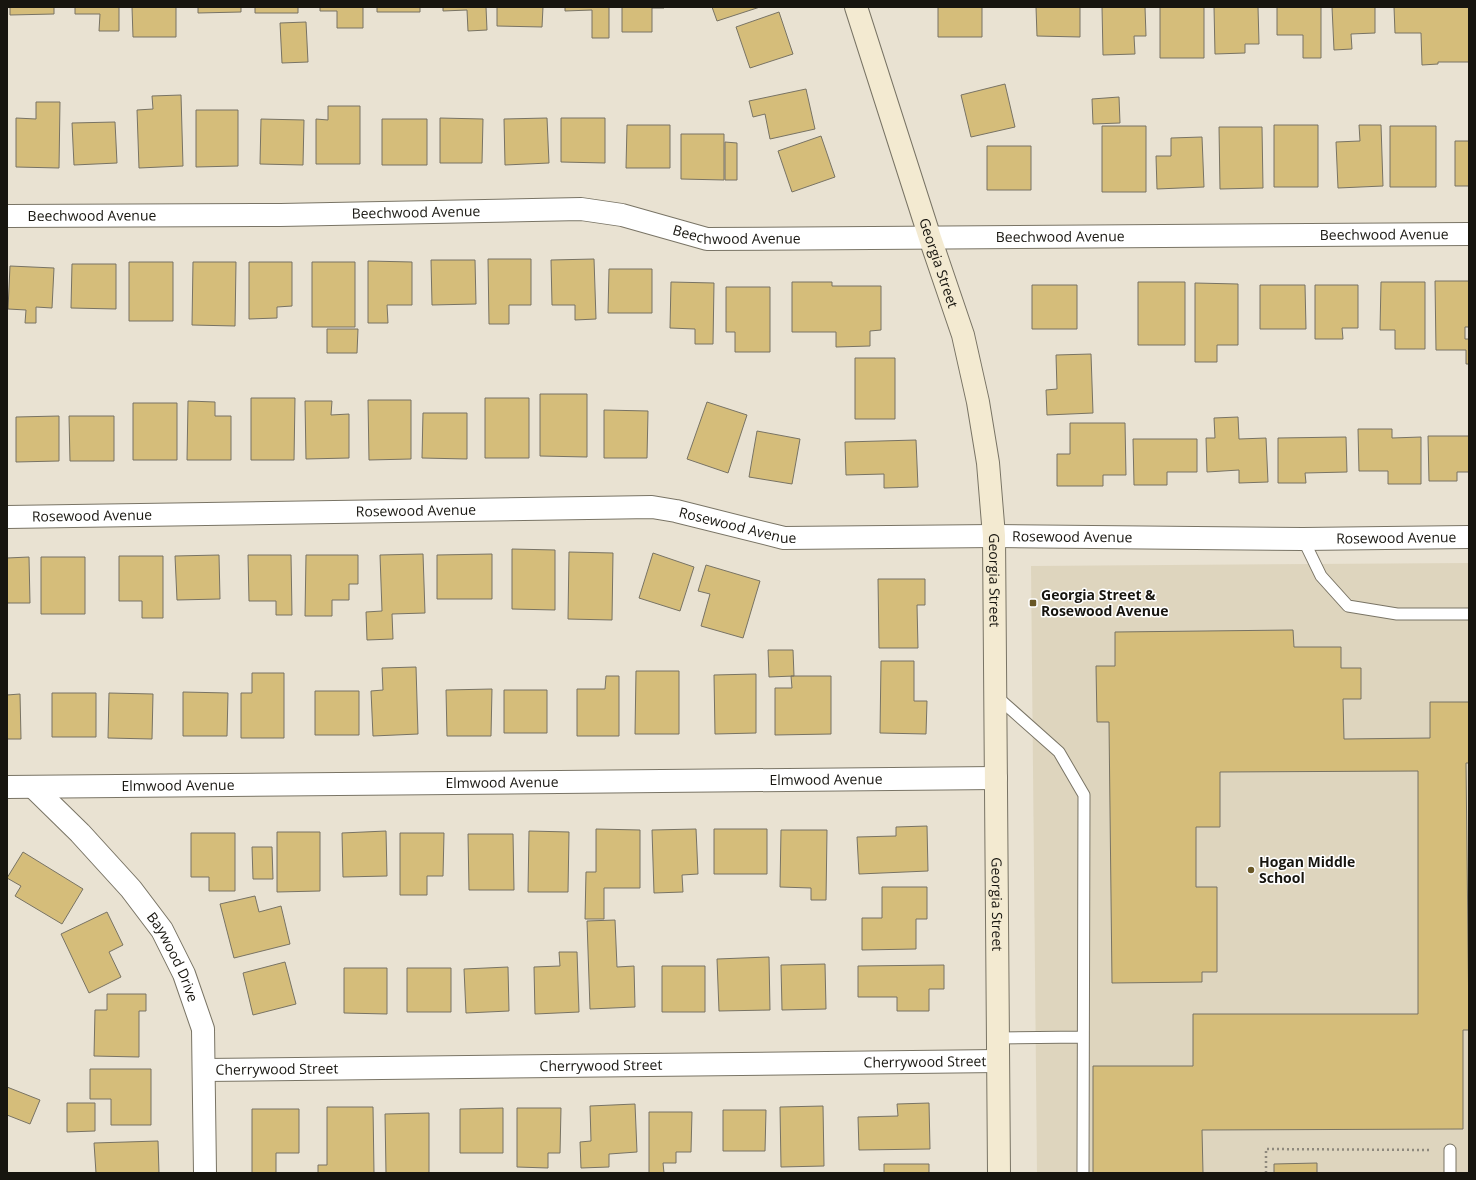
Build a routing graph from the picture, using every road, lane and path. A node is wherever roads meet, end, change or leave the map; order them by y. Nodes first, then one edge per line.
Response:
1 (856, 7) edge
2 (7, 216) edge
3 (1469, 234) edge
4 (930, 238) junction
5 (7, 517) edge
6 (994, 536) junction
7 (1469, 537) edge
8 (1303, 539) junction
9 (1469, 614) edge
10 (996, 696) junction
11 (996, 778) junction
12 (7, 787) edge
13 (33, 787) junction
14 (1083, 1037) junction
15 (998, 1038) junction
16 (998, 1061) junction
17 (204, 1070) junction
18 (1450, 1150) joint
19 (205, 1173) edge
20 (999, 1173) edge
21 (1083, 1173) edge
22 (1266, 1173) edge
23 (1450, 1173) edge

1 - 4 main road, Georgia Street
2 - 4 street, Beechwood Avenue
3 - 4 street, Beechwood Avenue
4 - 6 main road, Georgia Street
5 - 6 street, Rosewood Avenue
6 - 8 street, Rosewood Avenue
6 - 10 main road, Georgia Street
7 - 8 street, Rosewood Avenue
8 - 9 lane
10 - 11 main road, Georgia Street
10 - 14 lane
11 - 13 street, Elmwood Avenue
11 - 15 main road, Georgia Street
12 - 13 street, Elmwood Avenue
13 - 17 street, Baywood Drive
14 - 15 lane
14 - 21 lane
15 - 16 main road, Georgia Street
16 - 17 street, Cherrywood Street
16 - 20 main road, Georgia Street
17 - 19 street, Baywood Drive
18 - 22 path
18 - 23 lane

